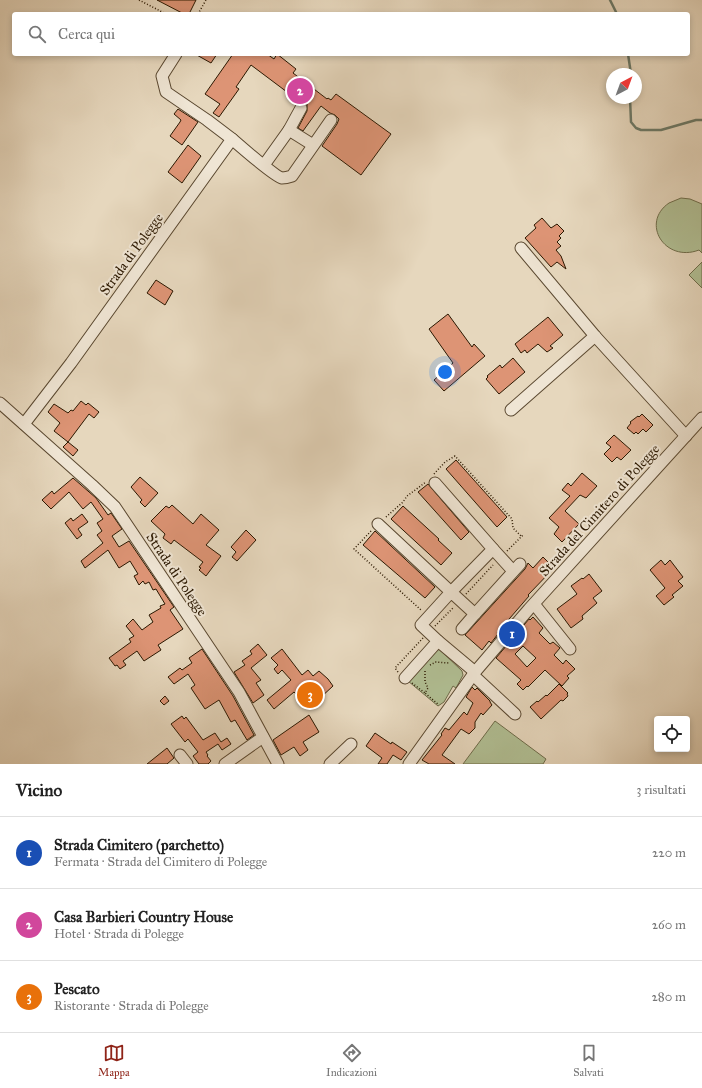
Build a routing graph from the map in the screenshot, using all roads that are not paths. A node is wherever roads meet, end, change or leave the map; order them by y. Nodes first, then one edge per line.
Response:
1 (175, 56) edge
2 (301, 108) dead end
3 (331, 120) dead end
4 (289, 130) junction
5 (232, 140) junction
6 (313, 145) junction
7 (264, 165) junction
8 (521, 248) dead end
9 (595, 336) junction
10 (0, 403) edge
11 (511, 410) dead end
12 (702, 418) edge
13 (24, 424) junction
14 (686, 436) junction
15 (432, 480) road end
16 (378, 524) road end
17 (492, 549) junction
18 (451, 592) junction
19 (534, 604) junction
20 (475, 614) junction
21 (462, 629) dead end
22 (438, 641) junction
23 (570, 649) dead end
24 (474, 673) junction
25 (405, 678) road end
26 (515, 714) dead end
27 (263, 737) junction
28 (351, 744) dead end
29 (225, 764) edge
30 (278, 764) edge
31 (330, 764) edge
32 (409, 764) edge

1 - 5 street
2 - 4 street
3 - 6 street
4 - 6 street
4 - 7 street
5 - 7 street
5 - 13 street, Strada di Polegge
6 - 7 street
8 - 9 street
9 - 11 street
9 - 14 street
10 - 13 street, Strada di Polegge
12 - 14 street, Strada del Cimitero di Polegge
13 - 27 street, Strada di Polegge
14 - 19 street, Strada del Cimitero di Polegge
15 - 17 street
16 - 18 street
17 - 18 street
17 - 20 street
18 - 20 street
18 - 22 street
19 - 23 street
19 - 24 street, Strada del Cimitero di Polegge
20 - 21 street
22 - 24 street
22 - 25 street
24 - 26 street
24 - 32 street, Strada del Cimitero di Polegge
27 - 29 street
27 - 30 street, Strada di Polegge
28 - 31 street

